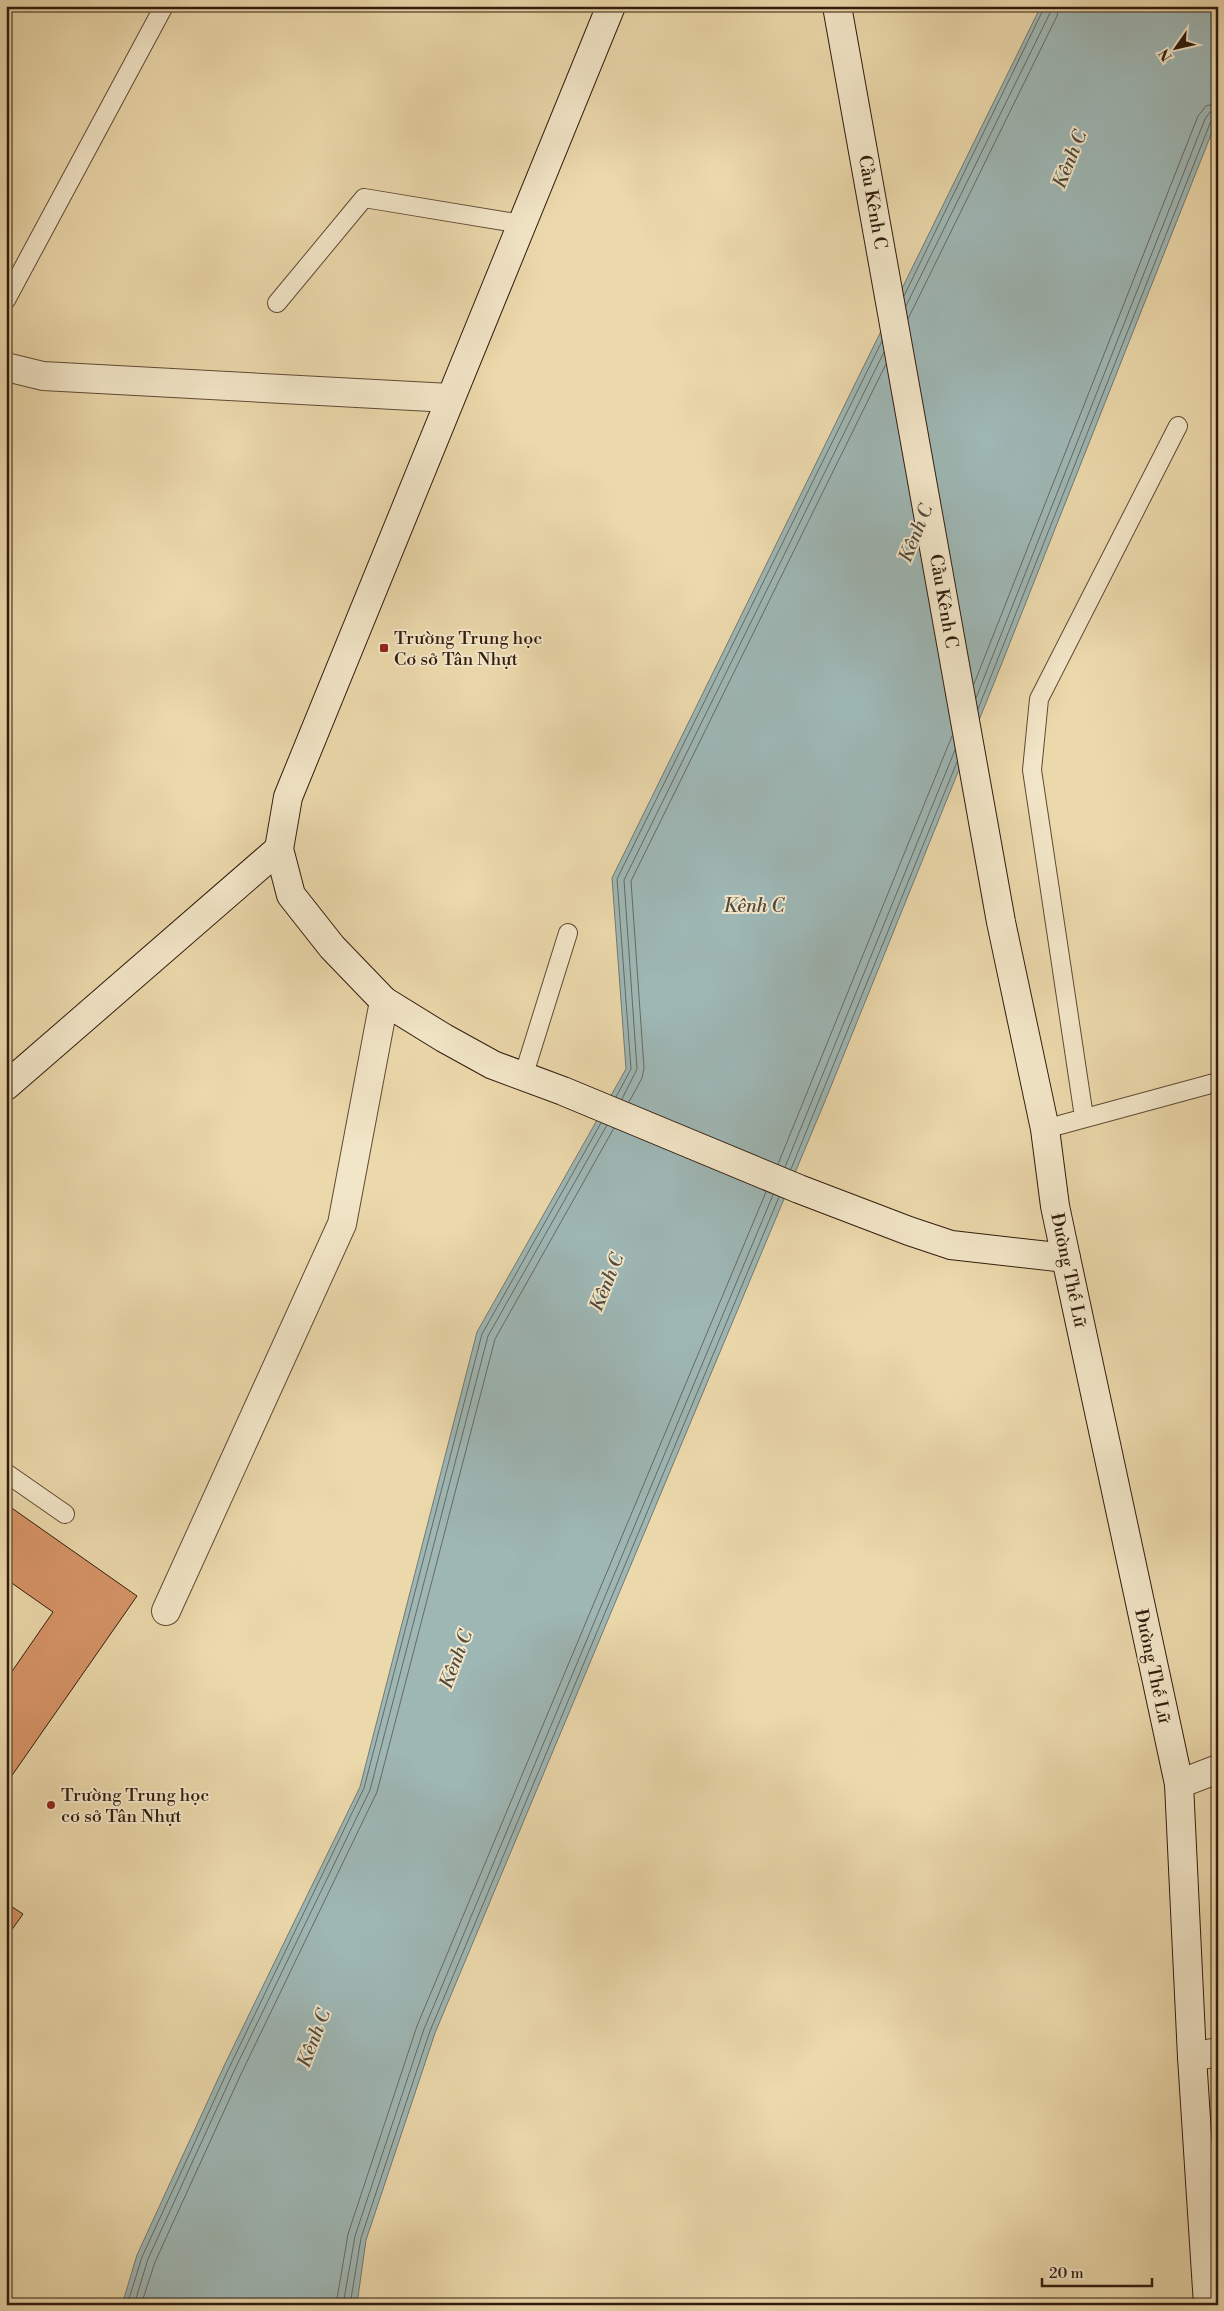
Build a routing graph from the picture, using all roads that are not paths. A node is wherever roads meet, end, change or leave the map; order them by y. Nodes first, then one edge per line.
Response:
1 (164, 6) edge
2 (611, 6) edge
3 (837, 6) edge
4 (522, 224) junction
5 (6, 300) edge
6 (277, 303) dead end
7 (6, 366) edge
8 (450, 398) junction
9 (1178, 426) dead end
10 (279, 850) junction
11 (568, 933) dead end
12 (384, 1000) junction
13 (1025, 1037) joint
14 (523, 1077) junction
15 (1218, 1082) edge
16 (6, 1086) edge
17 (1084, 1117) junction
18 (1045, 1129) junction
19 (1066, 1258) junction
20 (6, 1473) edge
21 (64, 1514) dead end
22 (166, 1611) dead end
23 (1218, 1769) edge
24 (1179, 1784) junction
25 (1205, 2054) edge
26 (1208, 2305) edge

1 - 5 lane
2 - 4 street
3 - 13 street, Cầu Kênh C
4 - 6 lane
4 - 8 street
7 - 8 street
8 - 10 street
9 - 17 lane
10 - 12 street
10 - 16 street
11 - 14 lane
12 - 14 street
12 - 22 street
13 - 18 street, Đường Thế Lữ
14 - 19 street
15 - 17 lane
17 - 18 lane
18 - 19 street, Đường Thế Lữ
19 - 24 street, Đường Thế Lữ
20 - 21 lane
23 - 24 street
24 - 25 street, Đường Thế Lữ
25 - 26 street, Đường Thế Lữ

